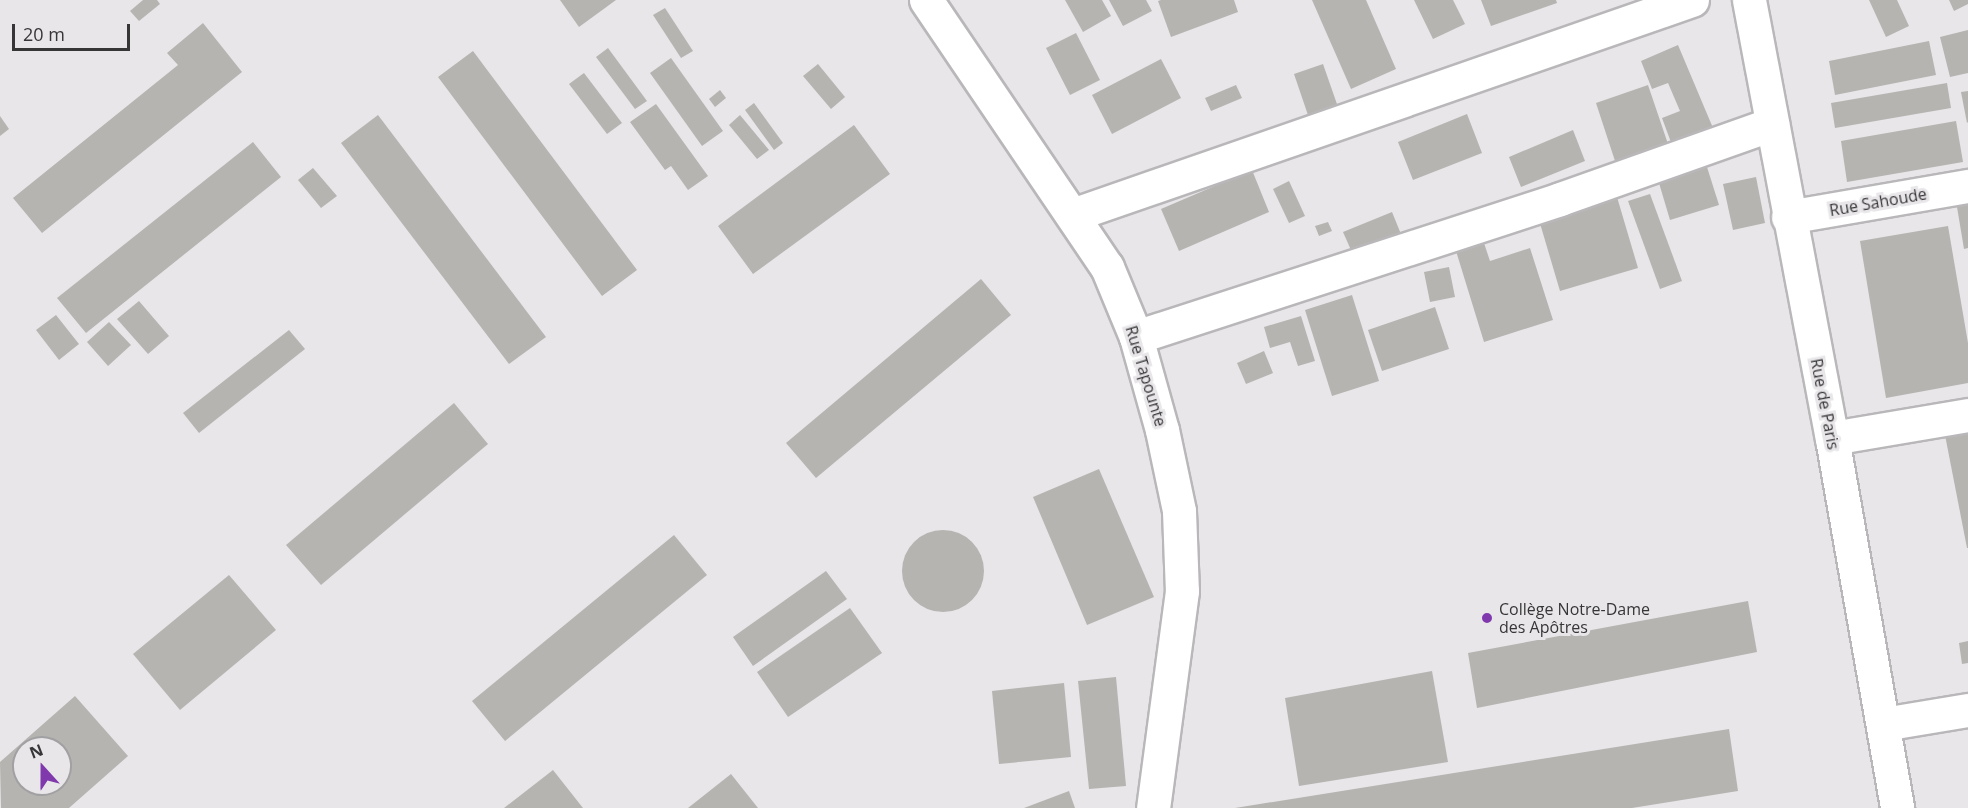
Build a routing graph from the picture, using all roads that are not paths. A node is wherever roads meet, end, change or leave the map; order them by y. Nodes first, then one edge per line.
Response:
1 (926, 0) edge
2 (1692, 0) edge
3 (1749, 0) edge
4 (1772, 124) junction
5 (1968, 186) edge
6 (1075, 214) junction
7 (1788, 217) junction
8 (1136, 337) junction
9 (1968, 415) edge
10 (1832, 438) junction
11 (1968, 710) edge
12 (1883, 724) junction
13 (1153, 808) edge
14 (1897, 808) edge

1 - 6 street, Rue Tapounte
2 - 6 street
3 - 4 street, Rue de Paris
4 - 7 street, Rue de Paris
4 - 8 street
5 - 7 street, Rue Sahoude
6 - 8 street, Rue Tapounte
7 - 10 street, Rue de Paris
8 - 13 street, Rue Tapounte
9 - 10 street
10 - 12 street, Rue de Paris
11 - 12 street
12 - 14 street, Rue de Paris

